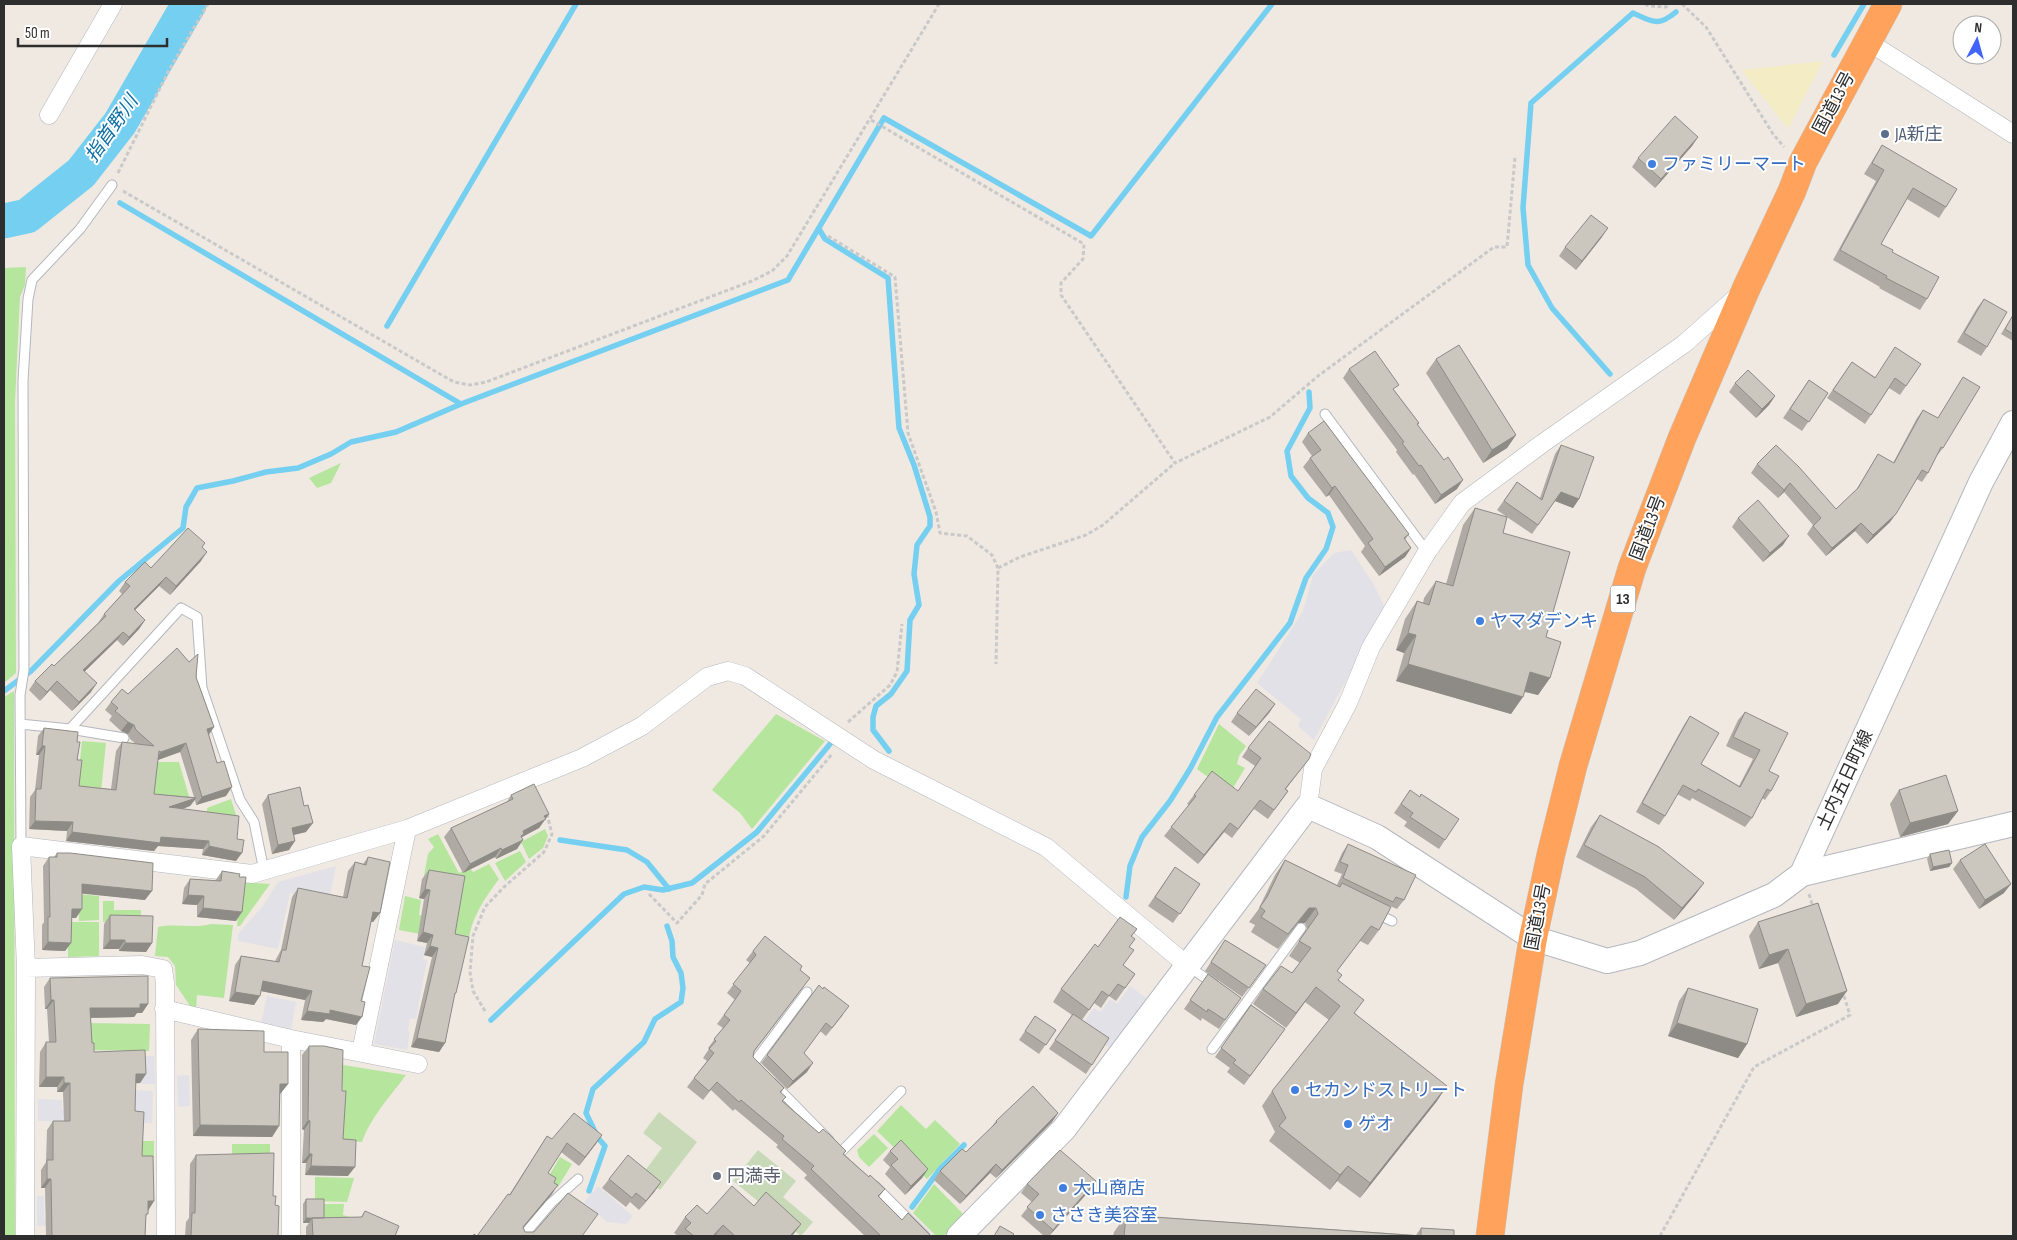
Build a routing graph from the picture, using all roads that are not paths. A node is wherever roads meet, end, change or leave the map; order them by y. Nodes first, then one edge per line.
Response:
1 (113, 4) edge
2 (1888, 4) edge
3 (1867, 41) junction
4 (49, 115) dead end
5 (2013, 134) edge
6 (112, 185) road end
7 (1746, 289) junction
8 (1325, 414) dead end
9 (2013, 423) edge
10 (1427, 552) junction
11 (20, 724) junction
12 (70, 729) junction
13 (124, 738) dead end
14 (1308, 806) junction
15 (2013, 824) edge
16 (407, 829) junction
17 (21, 846) junction
18 (264, 871) junction
19 (1802, 874) junction
20 (1365, 908) edge
21 (1392, 921) edge
22 (1301, 928) edge
23 (1533, 938) junction
24 (1188, 966) junction
25 (26, 968) junction
26 (1219, 988) edge
27 (807, 992) edge
28 (1235, 1000) edge
29 (1247, 1008) junction
30 (164, 1009) junction
31 (291, 1039) junction
32 (1212, 1049) dead end
33 (361, 1052) junction
34 (418, 1064) dead end
35 (901, 1091) dead end
36 (841, 1152) junction
37 (848, 1159) edge
38 (578, 1179) dead end
39 (869, 1180) edge
40 (25, 1236) edge
41 (166, 1236) edge
42 (291, 1236) edge
43 (523, 1236) edge
44 (925, 1236) edge
45 (958, 1236) edge
46 (1490, 1236) edge

1 - 4 street
2 - 3 highway, 国道13号 / 13
3 - 5 street
3 - 7 highway, 国道13号 / 13
6 - 11 lane
7 - 10 street
7 - 23 highway, 国道13号 / 13
8 - 10 lane
9 - 19 street, 土内五日町線
10 - 14 street
11 - 12 lane
11 - 17 lane
12 - 13 lane
12 - 18 lane
14 - 23 street, 土内五日町線
14 - 24 street
15 - 19 street
16 - 18 street
16 - 24 street
16 - 33 street
17 - 18 street
17 - 25 street
19 - 23 street, 土内五日町線
20 - 21 lane
22 - 29 lane
23 - 46 highway, 国道13号 / 13
24 - 26 lane
24 - 45 street
25 - 30 street
25 - 40 street
27 - 36 lane
28 - 29 lane
29 - 32 lane
30 - 31 street
30 - 41 street
31 - 33 street
31 - 42 street
33 - 34 street
35 - 36 lane
36 - 37 lane
38 - 43 lane
39 - 44 lane

